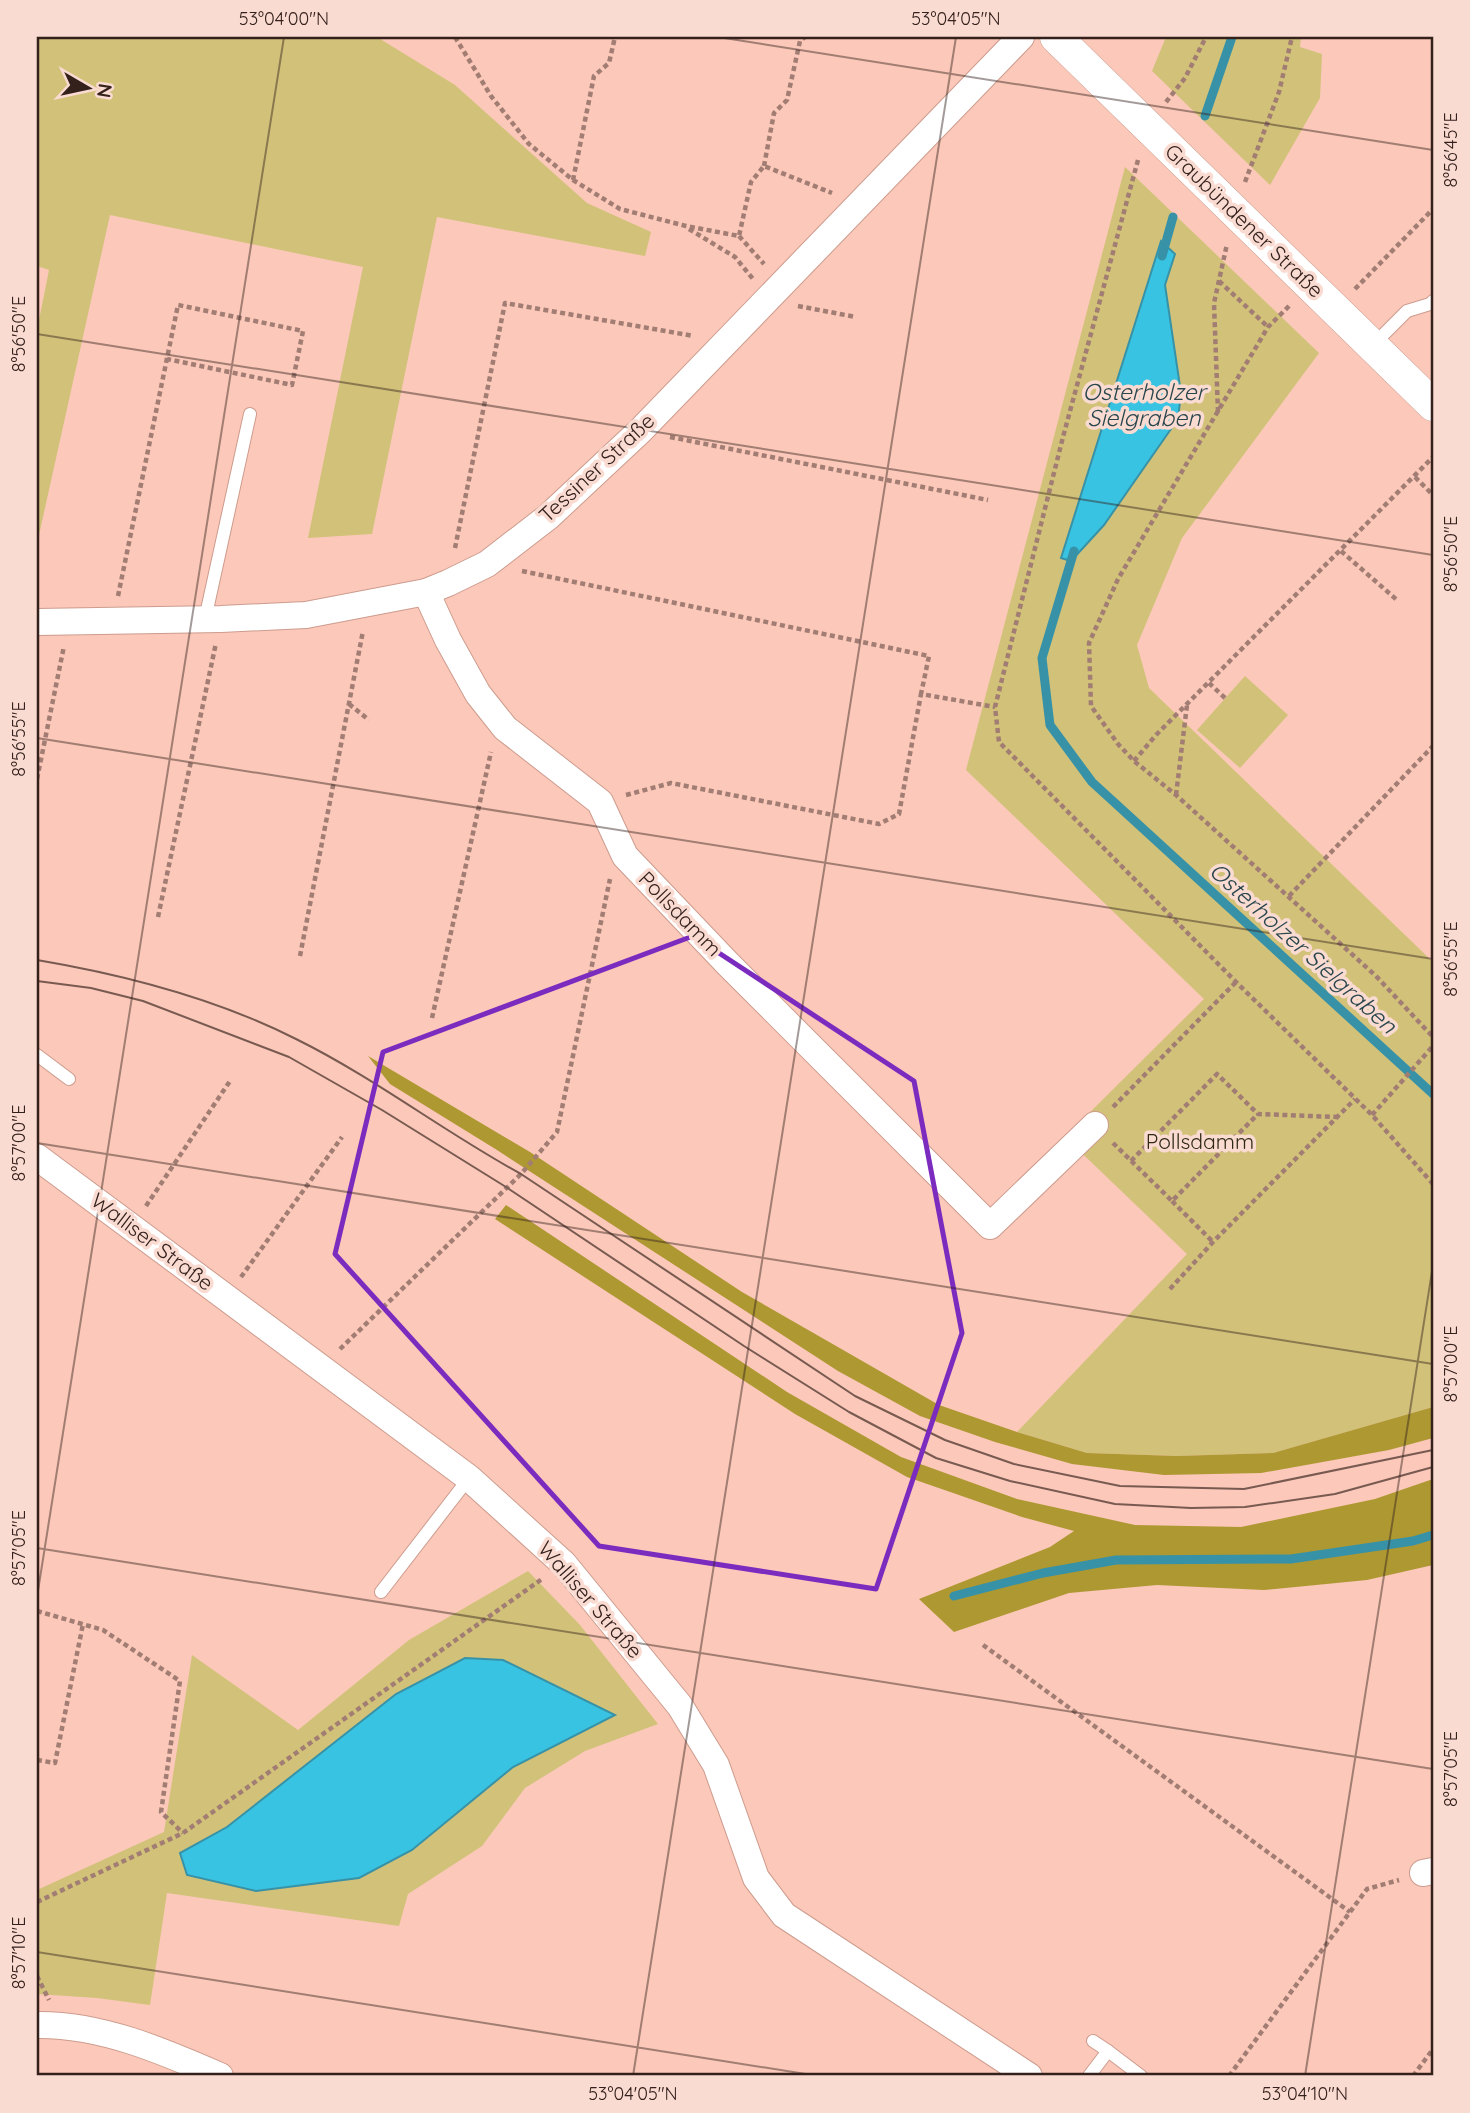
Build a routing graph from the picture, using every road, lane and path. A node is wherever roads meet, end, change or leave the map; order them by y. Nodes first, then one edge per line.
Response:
1 (455, 37) edge
2 (615, 37) edge
3 (805, 37) edge
4 (1021, 37) edge
5 (1056, 37) edge
6 (1206, 37) edge
7 (1292, 37) edge
8 (1147, 126) junction
9 (764, 166) junction
10 (573, 180) junction
11 (859, 204) junction
12 (1433, 209) edge
13 (1234, 212) junction
14 (685, 226) junction
15 (739, 236) junction
16 (1218, 281) junction
17 (1310, 286) junction
18 (773, 291) junction
19 (1433, 301) edge
20 (1334, 309) junction
21 (856, 317) dead end
22 (1268, 327) junction
23 (724, 341) junction
24 (1372, 346) junction
25 (167, 359) junction
26 (1433, 405) edge
27 (1218, 413) junction
28 (250, 414) dead end
29 (640, 431) junction
30 (1433, 457) edge
31 (1415, 477) junction
32 (1433, 495) edge
33 (988, 500) dead end
34 (1341, 551) junction
35 (487, 564) junction
36 (437, 587) junction
37 (1398, 600) dead end
38 (368, 604) junction
39 (213, 619) junction
40 (113, 621) junction
41 (37, 622) edge
42 (69, 622) junction
43 (1209, 683) junction
44 (921, 694) junction
45 (1225, 698) dead end
46 (349, 704) junction
47 (1188, 704) junction
48 (995, 707) junction
49 (369, 720) dead end
50 (505, 728) junction
51 (1433, 746) edge
52 (1134, 761) junction
53 (37, 779) edge
54 (1177, 796) junction
55 (600, 802) junction
56 (625, 856) junction
57 (1289, 896) junction
58 (158, 916) dead end
59 (300, 956) dead end
60 (1236, 982) junction
61 (432, 1018) dead end
62 (1433, 1037) edge
63 (1433, 1046) edge
64 (37, 1055) edge
65 (69, 1079) dead end
66 (230, 1081) dead end
67 (1355, 1099) junction
68 (1258, 1114) junction
69 (1372, 1115) junction
70 (1338, 1117) junction
71 (1095, 1125) junction
72 (342, 1137) dead end
73 (37, 1157) edge
74 (1131, 1161) junction
75 (1433, 1184) edge
76 (1172, 1201) junction
77 (131, 1226) junction
78 (1213, 1242) junction
79 (1170, 1289) dead end
80 (226, 1297) junction
81 (323, 1367) junction
82 (469, 1478) junction
83 (564, 1564) junction
84 (381, 1592) dead end
85 (37, 1611) edge
86 (83, 1623) junction
87 (983, 1645) dead end
88 (37, 1760) edge
89 (183, 1833) junction
90 (1428, 1872) edge
91 (37, 1902) edge
92 (1350, 1912) junction
93 (37, 2025) edge
94 (1093, 2040) dead end
95 (1433, 2049) edge
96 (1108, 2051) junction
97 (220, 2076) edge
98 (1029, 2076) edge
99 (1089, 2076) edge
100 (1141, 2076) edge
101 (1229, 2076) edge
102 (1413, 2076) edge

1 - 10 path
2 - 10 path
3 - 9 path
4 - 11 street, Tessiner Straße
5 - 8 street, Graubündener Straße
6 - 8 path
7 - 13 path
8 - 13 street, Graubündener Straße
8 - 48 path
9 - 11 path
9 - 15 path
10 - 14 path
11 - 18 street, Tessiner Straße
12 - 20 path
13 - 16 path
13 - 17 street, Graubündener Straße
14 - 15 path
14 - 18 path
15 - 18 path
16 - 22 path
16 - 27 path
17 - 20 street, Graubündener Straße
17 - 22 path
18 - 21 path
18 - 23 street, Tessiner Straße
19 - 24 lane
20 - 24 street, Graubündener Straße
22 - 27 path
23 - 29 street, Tessiner Straße
23 - 36 path
24 - 26 street, Graubündener Straße
25 - 25 path
25 - 40 path
27 - 52 path
28 - 39 lane
29 - 33 path
29 - 35 street, Tessiner Straße
30 - 31 path
31 - 32 path
31 - 34 path
34 - 37 path
34 - 43 path
35 - 36 street, Tessiner Straße
35 - 44 path
36 - 38 street, Tessiner Straße
36 - 50 street, Pollsdamm
38 - 39 street, Tessiner Straße
38 - 46 path
39 - 40 street, Tessiner Straße
39 - 58 path
40 - 42 street, Tessiner Straße
41 - 42 street, Tessiner Straße
42 - 53 path
43 - 45 path
43 - 47 path
44 - 48 path
44 - 55 path
46 - 49 path
46 - 59 path
47 - 52 path
47 - 54 path
48 - 60 path
50 - 55 street, Pollsdamm
50 - 61 path
51 - 57 path
52 - 54 path
54 - 57 path
55 - 56 street, Pollsdamm
56 - 71 street, Pollsdamm
56 - 81 path
57 - 62 path
60 - 67 path
60 - 71 path
63 - 69 path
64 - 65 lane
66 - 77 path
67 - 69 path
67 - 70 path
68 - 70 path
68 - 74 path
68 - 76 path
69 - 75 path
70 - 78 path
71 - 74 path
72 - 80 path
73 - 77 street, Walliser Straße
74 - 76 path
76 - 78 path
77 - 80 street, Walliser Straße
78 - 79 path
80 - 81 street, Walliser Straße
81 - 82 street, Walliser Straße
82 - 83 street, Walliser Straße
82 - 84 lane
83 - 89 path
83 - 98 street, Walliser Straße
85 - 86 path
86 - 88 path
86 - 89 path
87 - 92 path
89 - 91 path
90 - 92 path
92 - 101 path
93 - 97 street
94 - 96 lane
95 - 102 path
96 - 99 lane
96 - 100 lane

